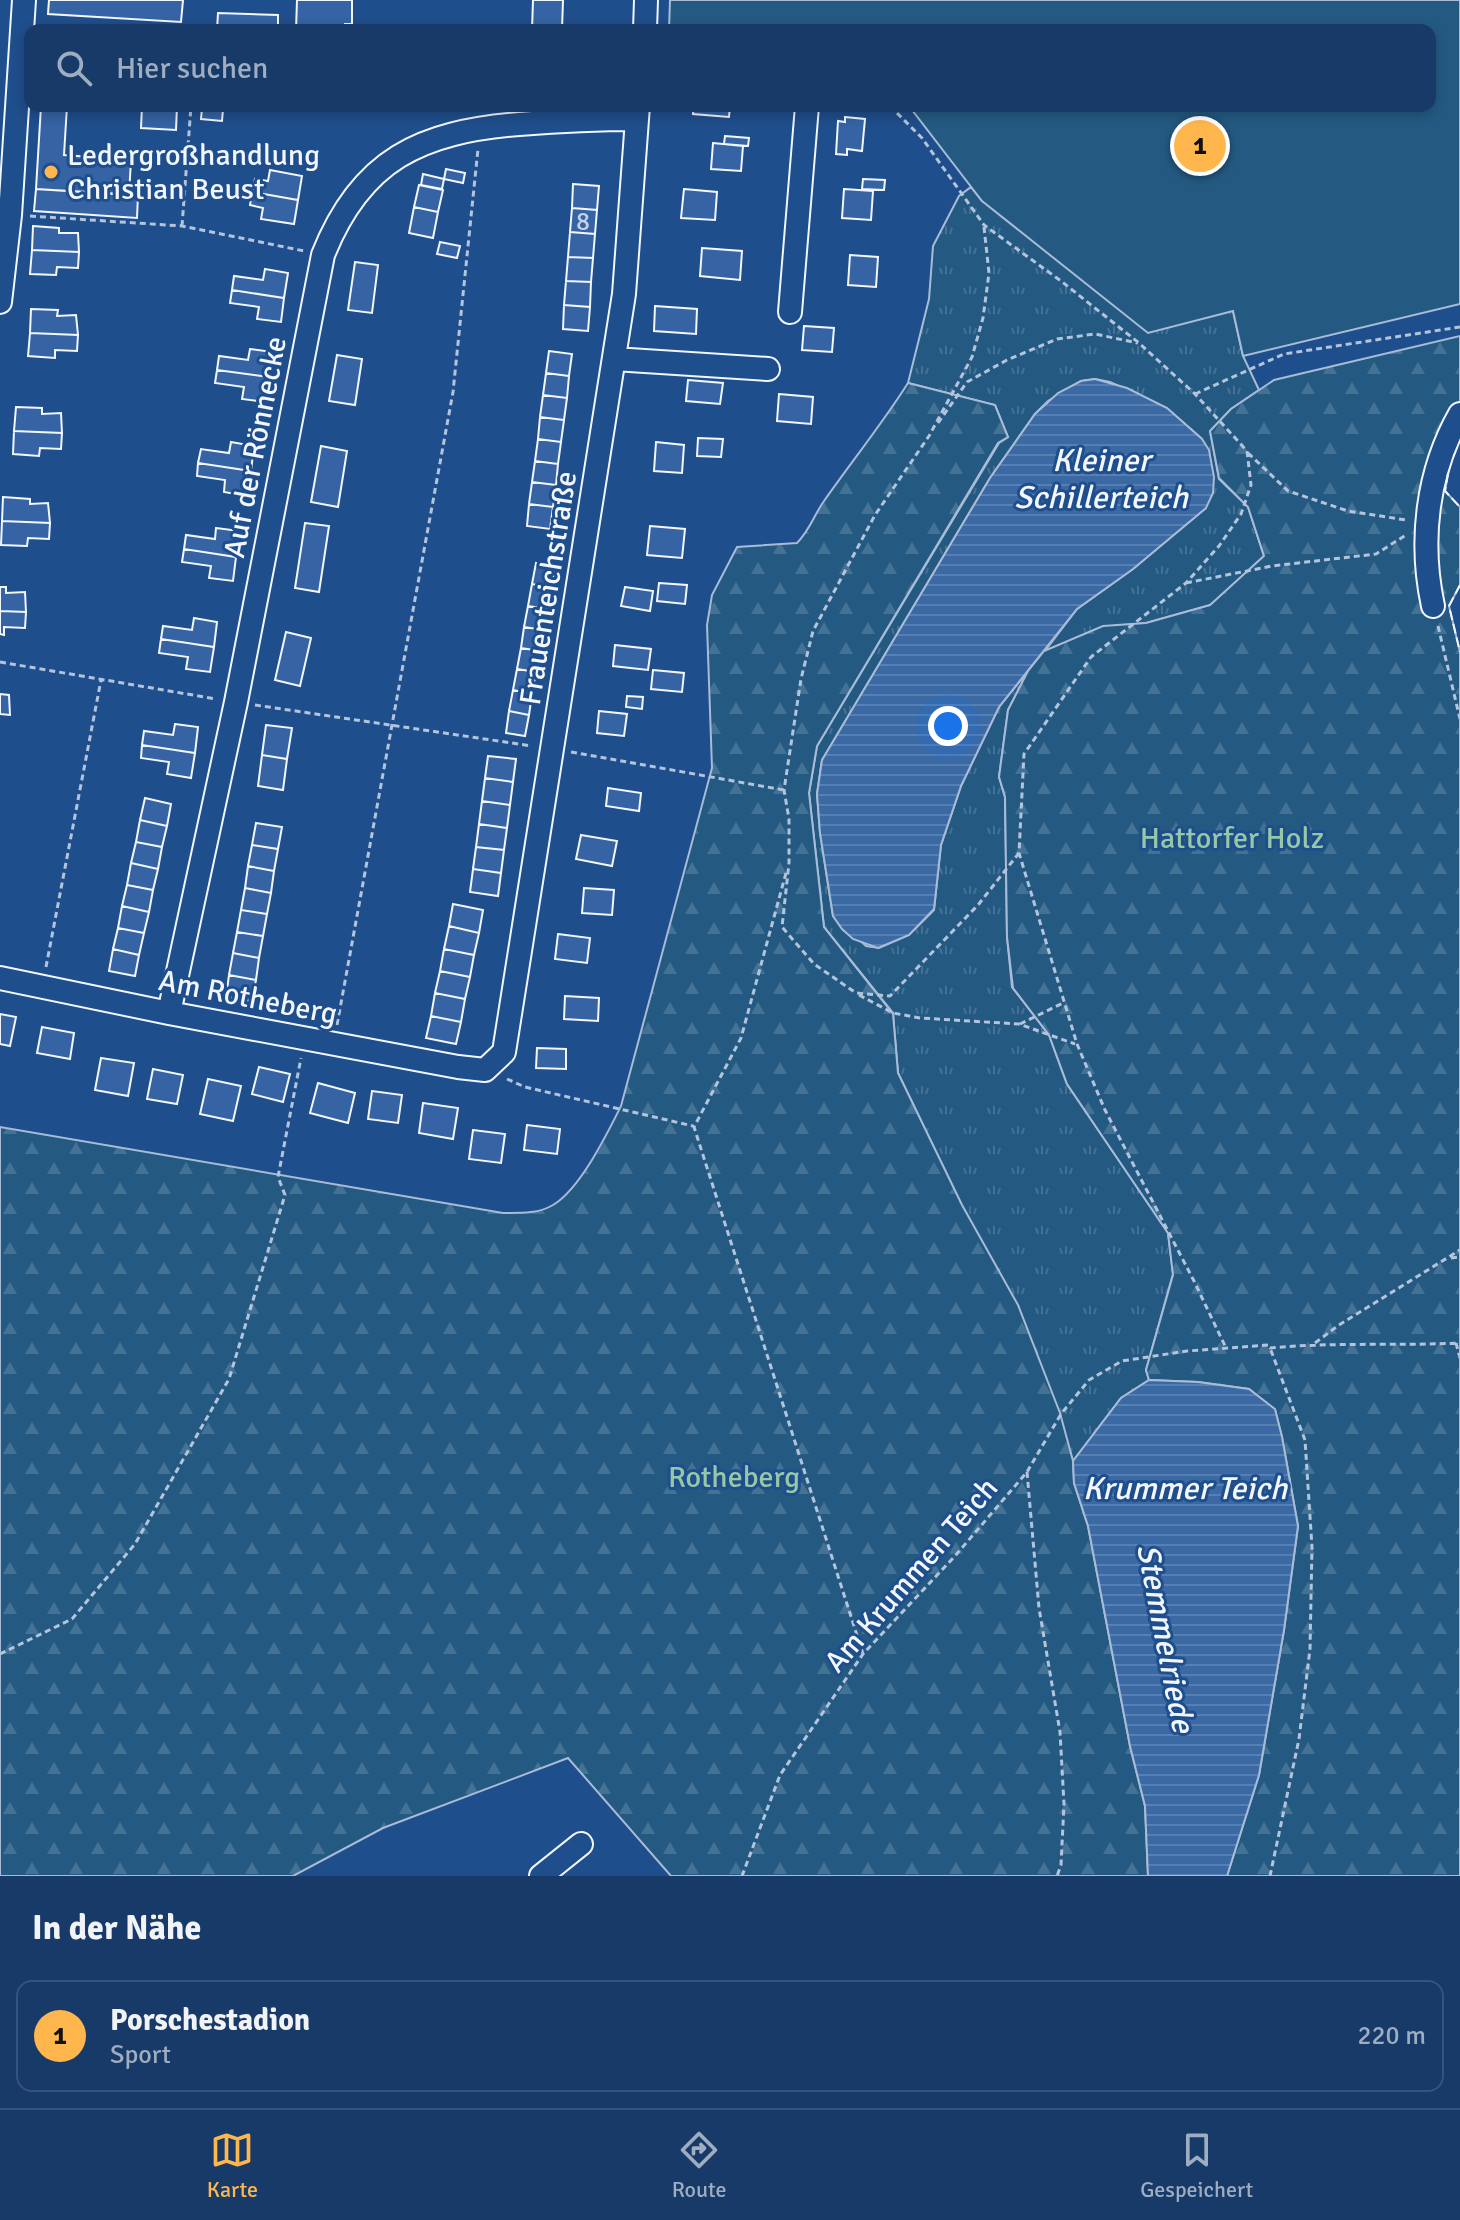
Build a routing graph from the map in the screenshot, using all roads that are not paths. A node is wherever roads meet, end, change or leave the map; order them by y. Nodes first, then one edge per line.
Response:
1 (24, 0) edge
2 (646, 0) edge
3 (25, 24) edge
4 (645, 24) edge
5 (24, 39) edge
6 (10, 72) edge
7 (637, 112) edge
8 (807, 112) edge
9 (0, 302) edge
10 (790, 312) dead end
11 (614, 359) junction
12 (768, 369) dead end
13 (1460, 414) edge
14 (1433, 606) road end
15 (0, 978) edge
16 (169, 1013) junction
17 (485, 1070) joint
18 (581, 1844) dead end
19 (541, 1876) edge

1 - 3 street
2 - 4 street
5 - 6 street
6 - 9 street
7 - 11 street, Frauenteichstraße
7 - 16 street, Auf der Rönnecke
8 - 10 street
11 - 12 street
11 - 17 street, Frauenteichstraße
13 - 14 street
15 - 16 street, Am Rotheberg
16 - 17 street, Am Rotheberg
18 - 19 street

